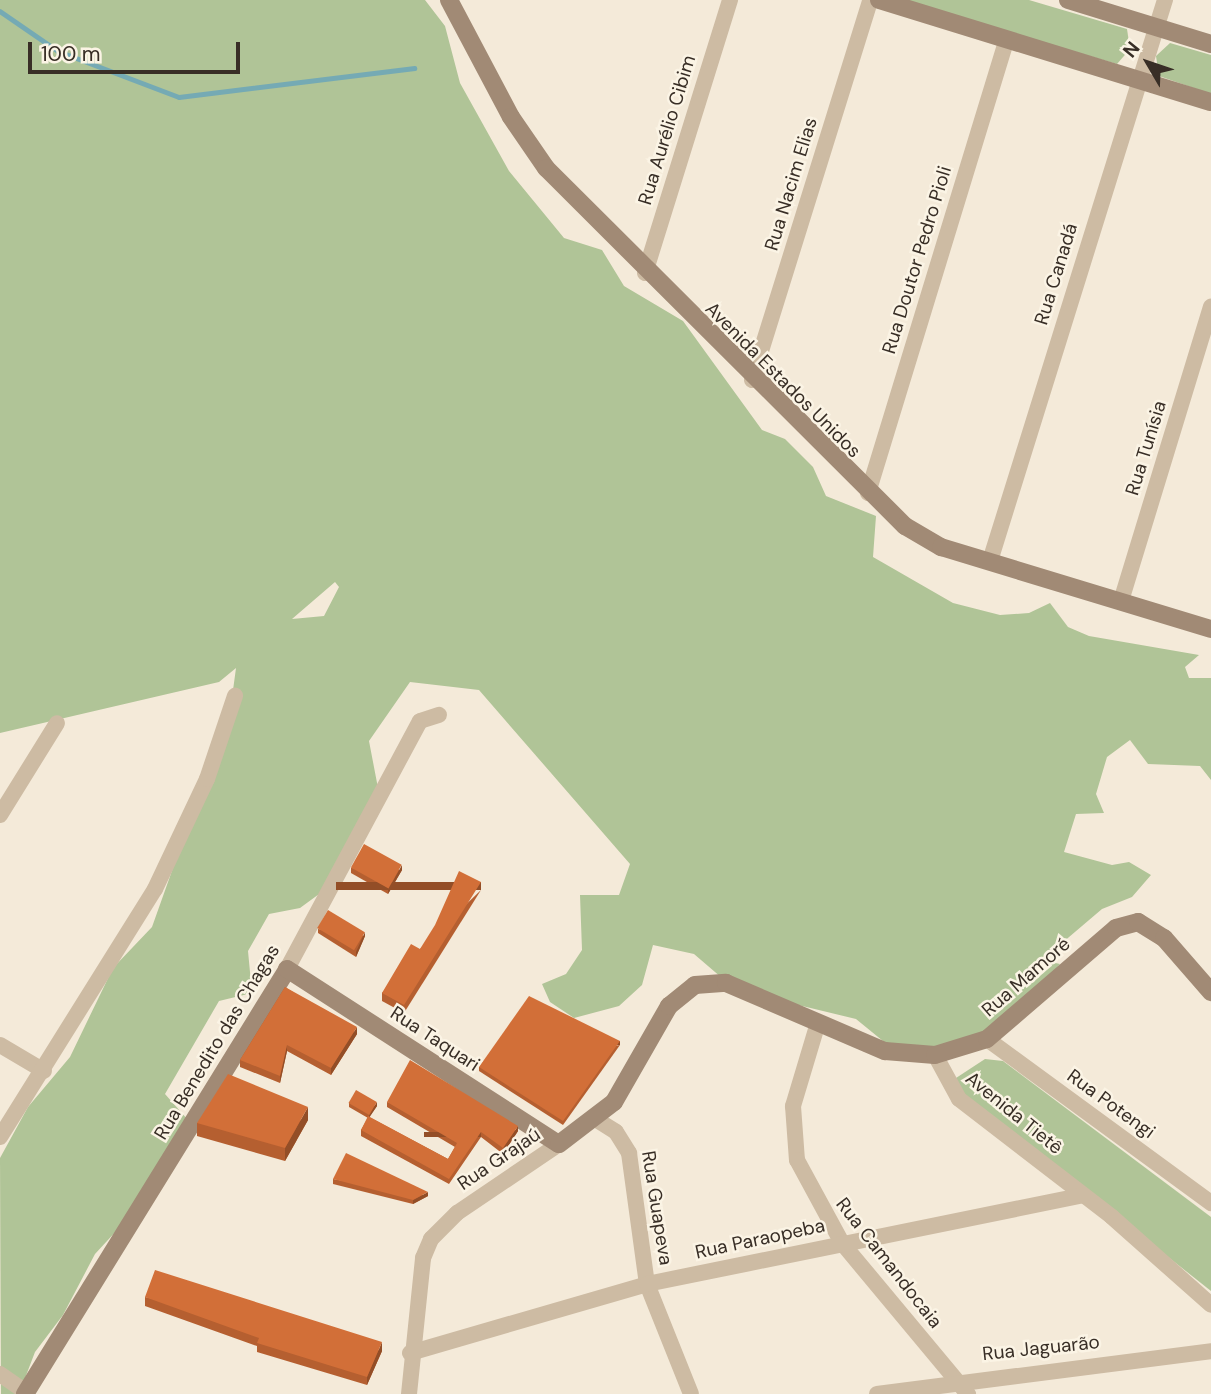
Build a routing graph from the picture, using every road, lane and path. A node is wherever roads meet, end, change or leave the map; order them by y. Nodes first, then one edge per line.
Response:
1 (449, 0) edge
2 (730, 0) edge
3 (870, 0) edge
4 (879, 0) edge
5 (1068, 0) edge
6 (1165, 0) edge
7 (1156, 27) junction
8 (1007, 39) junction
9 (1211, 44) edge
10 (1138, 80) junction
11 (1211, 102) edge
12 (645, 273) junction
13 (1211, 306) edge
14 (752, 380) junction
15 (868, 493) junction
16 (990, 561) junction
17 (1121, 601) junction
18 (1211, 629) edge
19 (235, 696) dead end
20 (439, 715) dead end
21 (57, 723) dead end
22 (0, 815) edge
23 (287, 969) junction
24 (1211, 992) edge
25 (817, 1026) junction
26 (987, 1039) junction
27 (0, 1045) edge
28 (935, 1055) junction
29 (44, 1071) junction
30 (597, 1120) junction
31 (0, 1137) edge
32 (559, 1144) junction
33 (1083, 1195) junction
34 (1211, 1203) edge
35 (842, 1243) junction
36 (647, 1283) junction
37 (1211, 1305) edge
38 (1211, 1350) edge
39 (410, 1353) junction
40 (0, 1374) edge
41 (954, 1379) junction
42 (25, 1393) edge
43 (408, 1394) edge
44 (691, 1394) edge
45 (877, 1394) edge
46 (968, 1394) edge

1 - 12 street, Avenida Estados Unidos
2 - 12 street, Rua Aurélio Cibim
3 - 14 street, Rua Nacim Elias
4 - 8 street
5 - 7 street
6 - 7 street, Rua Canadá
7 - 9 street
7 - 10 street, Rua Canadá
8 - 10 street
8 - 15 street, Rua Doutor Pedro Pioli
10 - 11 street
10 - 16 street, Rua Canadá
12 - 14 street, Avenida Estados Unidos
13 - 17 street, Rua Tunísia
14 - 15 street, Avenida Estados Unidos
15 - 16 street, Avenida Estados Unidos
16 - 17 street, Avenida Estados Unidos
17 - 18 street, Avenida Estados Unidos
19 - 29 street
20 - 23 street, Rua Benedito das Chagas
21 - 22 street
23 - 32 street, Rua Taquari
23 - 42 street, Rua Benedito das Chagas
24 - 26 street, Rua Mamoré
25 - 28 street
25 - 30 street
25 - 35 street, Rua Camandocaia
26 - 28 street, Rua Mamoré
26 - 34 street, Rua Potengi
27 - 29 street
28 - 33 street, Avenida Tietê
29 - 31 street
30 - 32 street, Rua Grajaú
30 - 36 street, Rua Guapeva
32 - 39 street, Rua Grajaú
33 - 35 street, Rua Paraopeba
33 - 37 street, Avenida Tietê
35 - 36 street, Rua Paraopeba
35 - 41 street, Rua Camandocaia
36 - 39 street, Rua Paraopeba
36 - 44 street, Rua Guapeva
38 - 41 street, Rua Jaguarão
39 - 43 street
40 - 42 street
41 - 45 street, Rua Jaguarão
41 - 46 street, Rua Camandocaia

